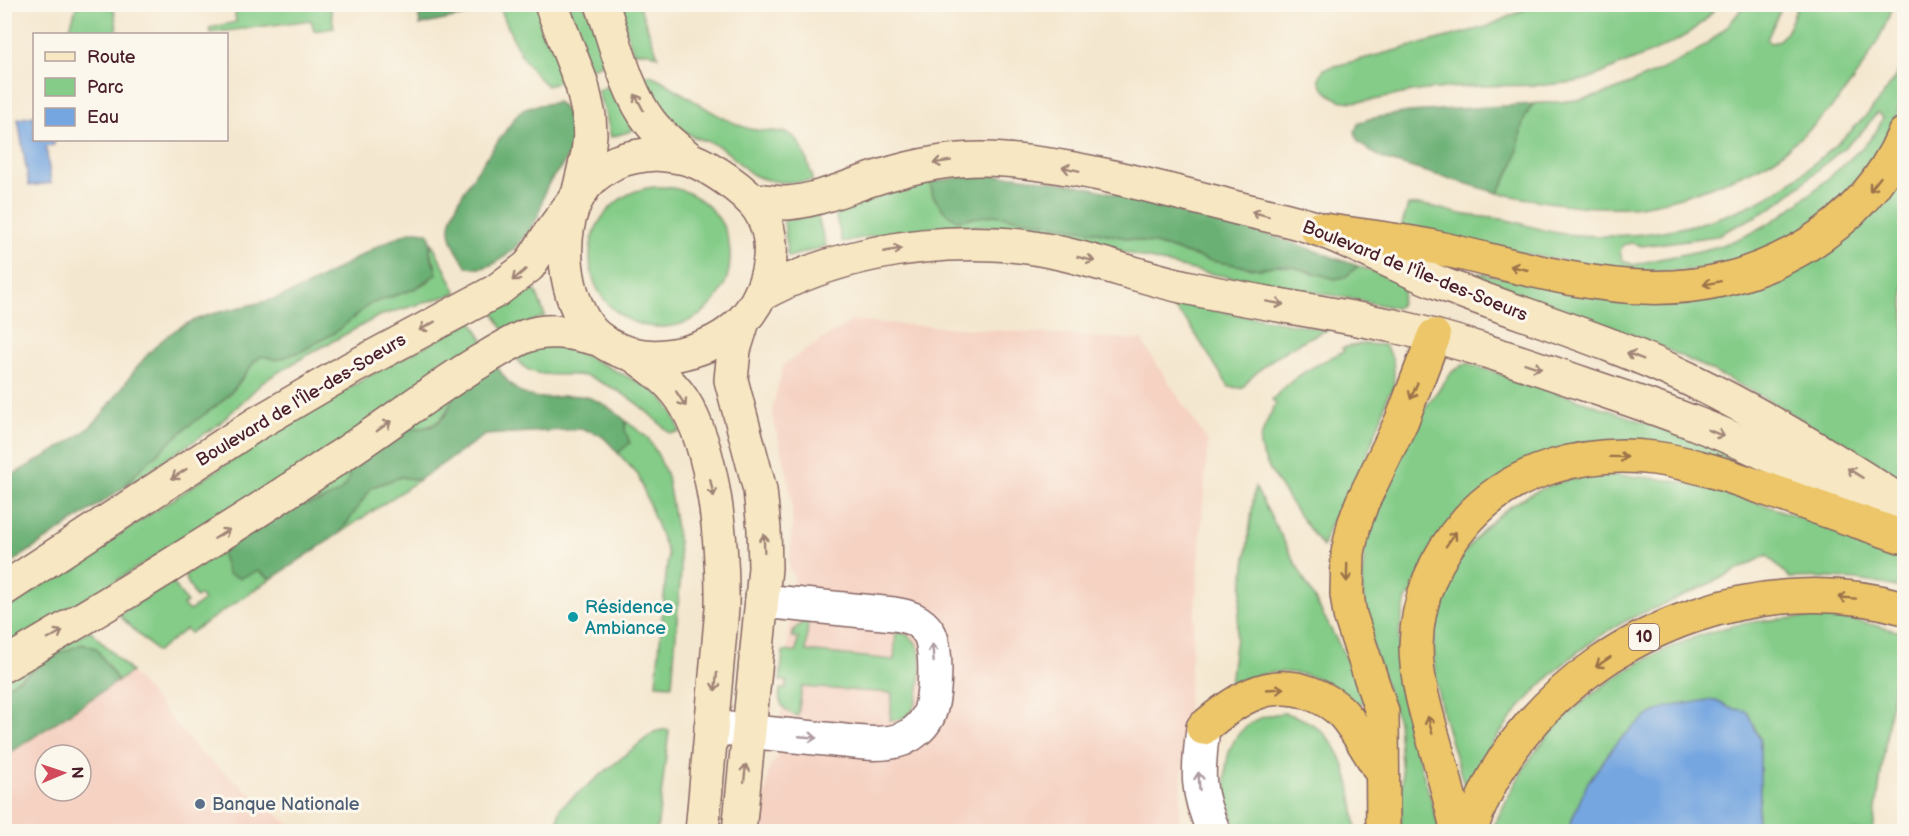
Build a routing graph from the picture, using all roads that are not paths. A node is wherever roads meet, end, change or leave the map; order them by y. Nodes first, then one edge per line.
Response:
1 (551, 4) edge
2 (602, 4) edge
3 (1905, 134) edge
4 (691, 160) junction
5 (578, 195) junction
6 (750, 199) junction
7 (1317, 229) junction
8 (751, 308) junction
9 (1434, 336) junction
10 (602, 340) junction
11 (636, 356) junction
12 (1905, 504) edge
13 (1902, 538) edge
14 (4, 589) edge
15 (762, 601) junction
16 (1905, 608) edge
17 (4, 665) edge
18 (711, 727) junction
19 (1203, 728) joint
20 (750, 731) junction
21 (1382, 773) junction
22 (702, 831) edge
23 (739, 831) edge
24 (1214, 831) edge
25 (1383, 831) edge
26 (1458, 831) edge
27 (1470, 831) edge

1 - 5 street
4 -> 2 street
3 -> 7 highway
4 - 5 street
4 - 6 street
5 - 10 street
5 -> 14 street, Boulevard de l'Île-des-Soeurs
7 -> 6 street, Boulevard de l'Île-des-Soeurs
6 - 8 street
12 -> 7 street, Boulevard de l'Île-des-Soeurs
8 -> 9 street
8 - 11 street
15 -> 8 street
9 -> 13 street
9 -> 21 highway
10 - 11 street
17 -> 10 street
11 -> 18 street
26 -> 13 highway
15 - 20 street
20 -> 15 street
16 -> 27 highway, 10
18 - 20 street
18 - 22 street
19 -> 21 highway
24 -> 19 street
23 -> 20 street
21 - 25 highway

